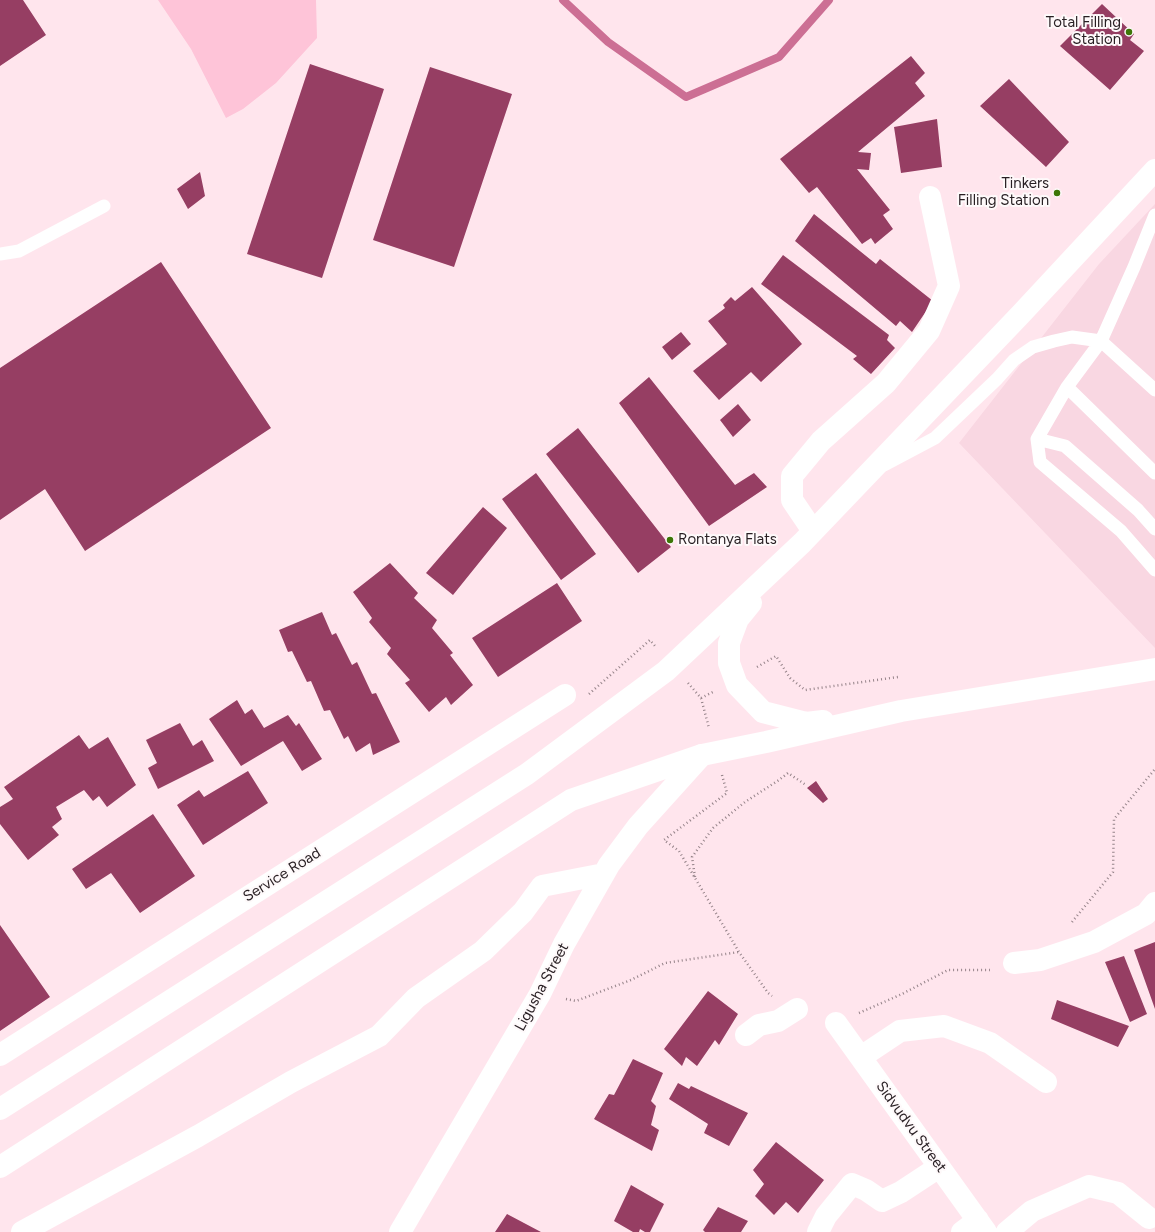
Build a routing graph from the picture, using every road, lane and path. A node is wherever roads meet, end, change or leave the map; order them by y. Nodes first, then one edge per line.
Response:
1 (1155, 170) edge
2 (930, 197) dead end
3 (104, 206) dead end
4 (1155, 215) edge
5 (0, 254) edge
6 (1102, 341) junction
7 (1067, 387) junction
8 (1155, 390) edge
9 (1037, 439) junction
10 (870, 473) junction
11 (1155, 473) edge
12 (1155, 529) edge
13 (807, 537) junction
14 (1155, 570) edge
15 (656, 646) dead end
16 (756, 667) dead end
17 (1155, 669) edge
18 (898, 677) dead end
19 (686, 681) dead end
20 (715, 691) dead end
21 (565, 696) joint
22 (701, 698) junction
23 (901, 711) junction
24 (711, 735) dead end
25 (702, 755) junction
26 (1155, 770) edge
27 (721, 771) dead end
28 (806, 785) dead end
29 (604, 874) junction
30 (695, 879) junction
31 (1155, 903) edge
32 (1068, 927) dead end
33 (739, 952) junction
34 (1014, 963) joint
35 (540, 994) junction
36 (797, 1010) joint
37 (836, 1022) joint
38 (746, 1035) dead end
39 (0, 1055) edge
40 (861, 1057) junction
41 (1046, 1082) dead end
42 (0, 1109) edge
43 (0, 1166) edge
44 (939, 1166) junction
45 (1149, 1218) dead end
46 (975, 1228) edge
47 (22, 1232) edge
48 (400, 1232) edge
49 (818, 1232) edge
50 (1007, 1232) edge

1 - 10 street
2 - 13 street
3 - 5 lane
4 - 6 lane
6 - 7 lane
6 - 8 lane
6 - 10 lane
7 - 9 lane
7 - 11 lane
9 - 12 lane
9 - 14 lane
10 - 13 street
13 - 23 street
13 - 42 street
15 - 21 path
16 - 18 path
17 - 23 street
19 - 22 path
20 - 22 path
21 - 39 street, Service Road
22 - 24 path
23 - 25 street
25 - 29 street, Ligusha Street
25 - 43 street
26 - 32 path
27 - 30 path
28 - 30 path
29 - 35 street, Ligusha Street
29 - 47 street
30 - 33 path
31 - 34 street
33 - 35 path
33 - 36 path
34 - 37 path
35 - 48 street, Ligusha Street
36 - 38 street
37 - 40 street, Sidvudvu Street
40 - 41 street
40 - 44 street, Sidvudvu Street
44 - 46 street, Sidvudvu Street
44 - 49 street
45 - 50 street

